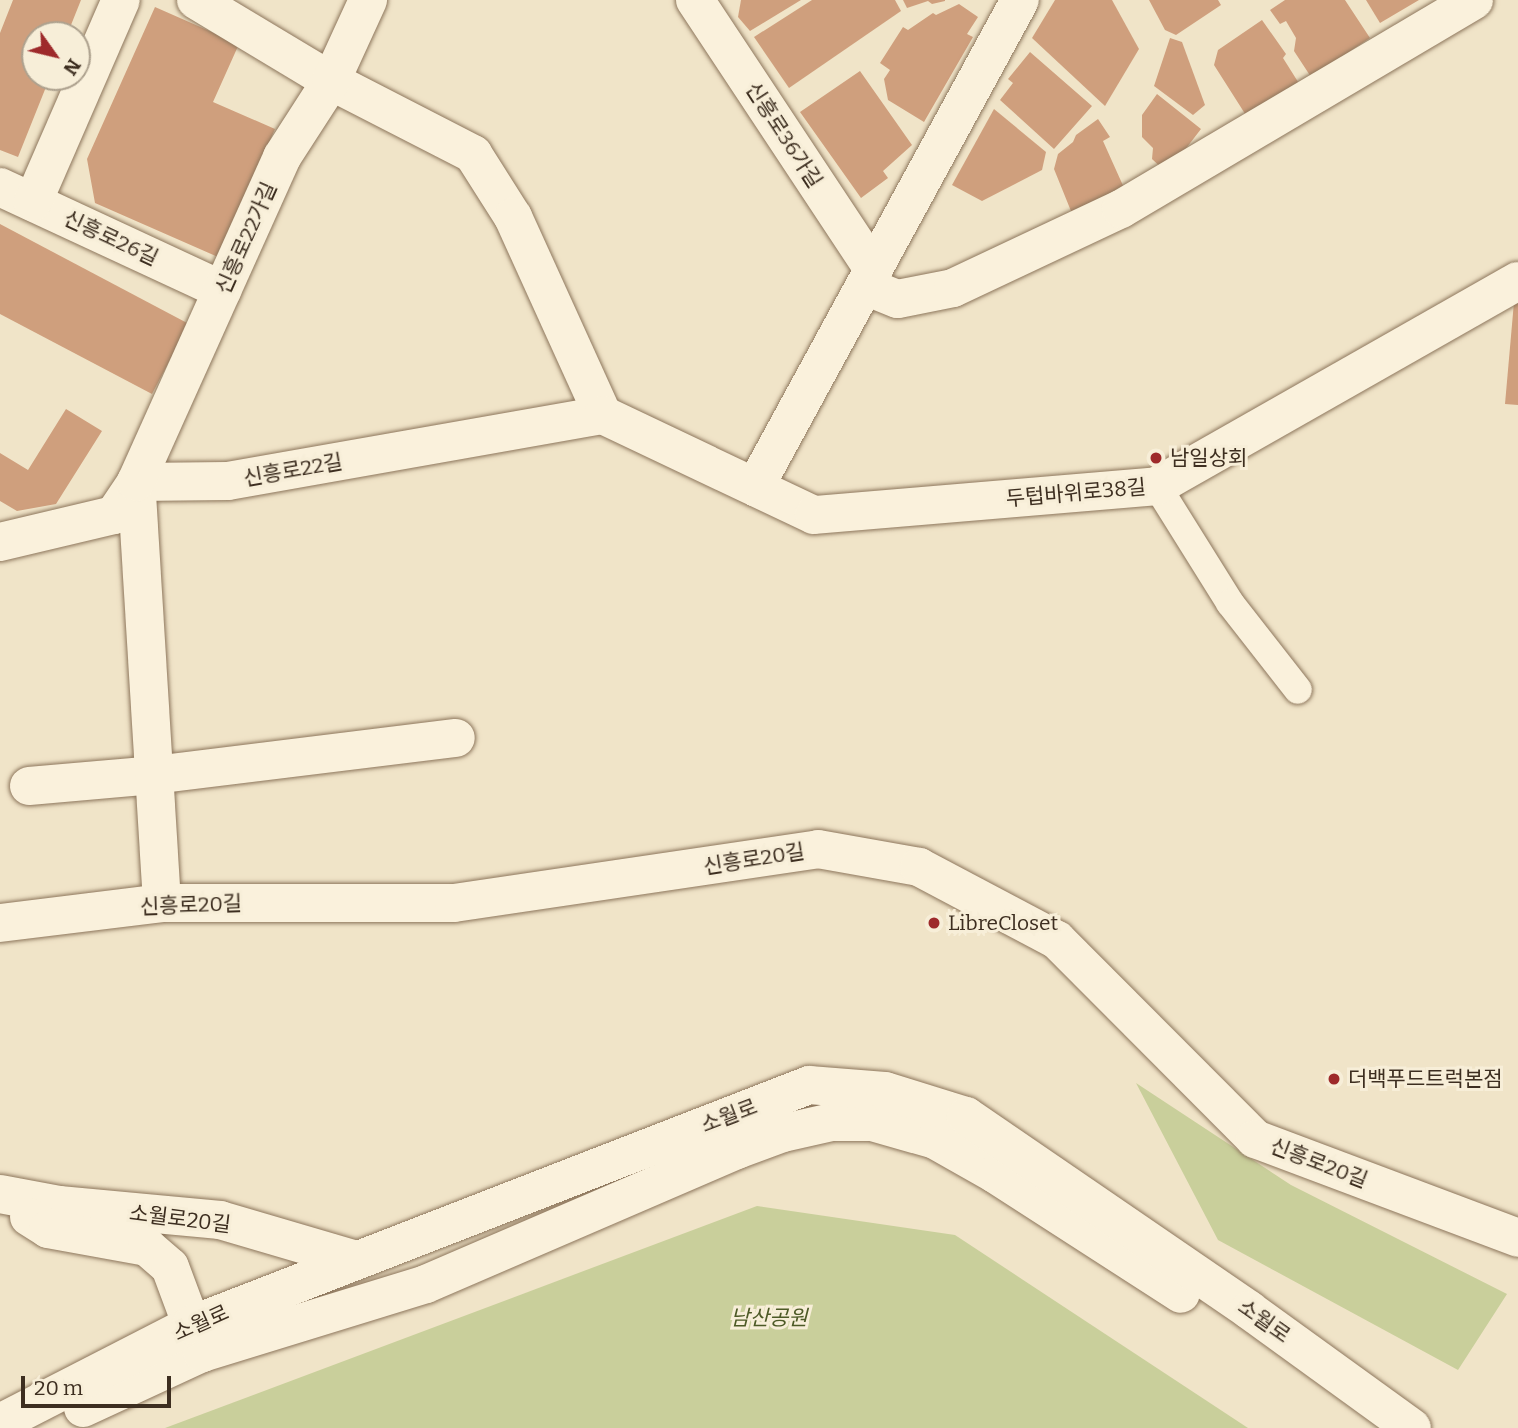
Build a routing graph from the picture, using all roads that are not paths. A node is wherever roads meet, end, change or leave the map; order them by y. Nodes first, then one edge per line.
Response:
1 (121, 0) edge
2 (196, 0) edge
3 (368, 0) edge
4 (695, 0) edge
5 (1020, 0) edge
6 (1474, 0) edge
7 (331, 81) junction
8 (16, 194) edge
9 (869, 278) junction
10 (1518, 281) edge
11 (222, 290) junction
12 (603, 415) junction
13 (136, 482) junction
14 (1157, 486) junction
15 (755, 487) junction
16 (0, 542) edge
17 (1297, 690) dead end
18 (456, 738) dead end
19 (154, 775) junction
20 (29, 786) dead end
21 (162, 904) junction
22 (0, 923) edge
23 (0, 1194) edge
24 (0, 1200) edge
25 (1518, 1238) edge
26 (356, 1260) junction
27 (197, 1339) junction
28 (0, 1423) edge
29 (37, 1428) edge
30 (1371, 1428) edge
31 (1412, 1428) edge

1 - 8 street
2 - 7 street
3 - 7 street, 신흥로22가길
4 - 9 street, 신흥로36가길
5 - 9 street
6 - 9 street
7 - 11 street, 신흥로22가길
7 - 12 street
8 - 11 street, 신흥로26길
9 - 15 street
10 - 14 street, 두텁바위로38길
11 - 13 street, 신흥로22가길
12 - 13 street, 신흥로22길
12 - 15 street
13 - 16 street
13 - 19 street
14 - 15 street, 두텁바위로38길
14 - 17 lane
18 - 19 street
19 - 20 street
19 - 21 street
21 - 22 street, 신흥로20길
21 - 25 street, 신흥로20길
23 - 26 street, 소월로20길
24 - 27 street
26 - 27 street, 소월로
26 - 31 street, 소월로
27 - 28 street, 소월로
27 - 29 street, 소월로
27 - 30 street, 소월로

